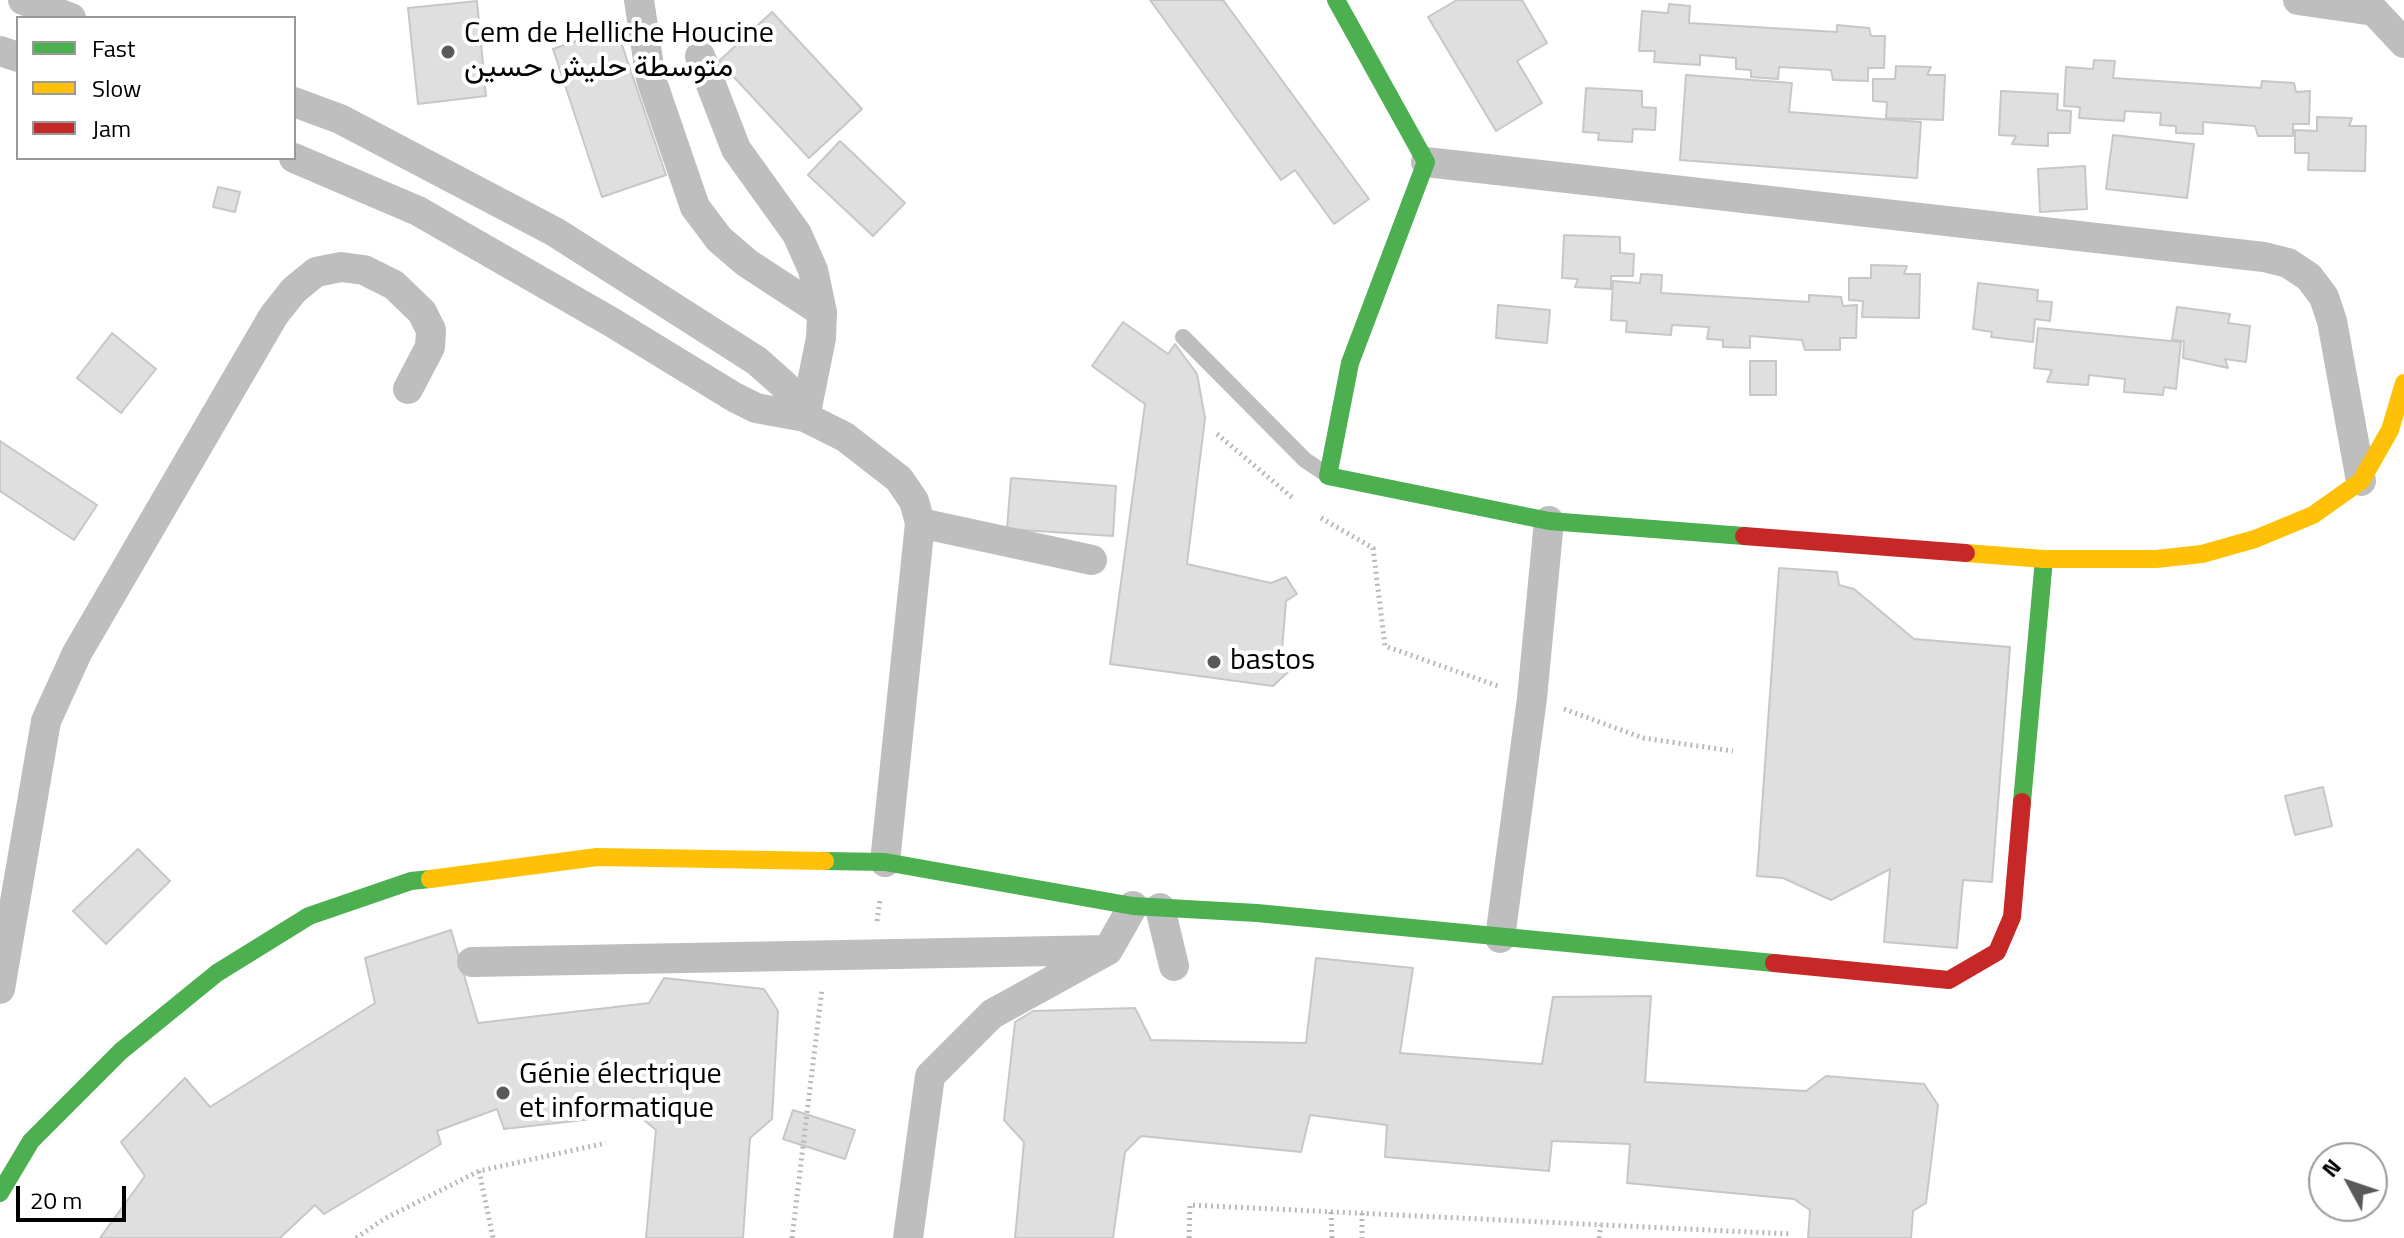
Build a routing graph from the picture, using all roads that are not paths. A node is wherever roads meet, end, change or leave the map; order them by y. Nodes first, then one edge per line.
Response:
1 (23, 0) edge
2 (639, 0) edge
3 (1336, 0) edge
4 (2298, 0) edge
5 (66, 16) edge
6 (2404, 43) edge
7 (700, 56) dead end
8 (296, 103) edge
9 (296, 159) edge
10 (1426, 162) junction
11 (822, 312) junction
12 (1183, 337) dead end
13 (2404, 383) edge
14 (408, 389) dead end
15 (805, 417) junction
16 (1328, 476) junction
17 (2361, 481) junction
18 (1549, 521) junction
19 (920, 523) junction
20 (2044, 559) junction
21 (1092, 560) dead end
22 (885, 862) junction
23 (1146, 907) junction
24 (1500, 938) junction
25 (1108, 950) junction
26 (472, 962) dead end
27 (1174, 966) dead end
28 (0, 989) edge
29 (0, 1193) edge
30 (908, 1238) edge

1 - 5 street
2 - 11 street
3 - 10 street
4 - 6 street
7 - 11 street
8 - 15 street
9 - 15 street
10 - 16 street
10 - 17 street
11 - 15 street
12 - 16 lane
13 - 17 street
14 - 28 street
15 - 19 street
16 - 18 street
17 - 20 street
18 - 20 street
18 - 24 street
19 - 21 street
19 - 22 street
20 - 24 street
22 - 23 street
22 - 29 street
23 - 24 street
23 - 25 street
23 - 27 street
25 - 26 street
25 - 30 street

